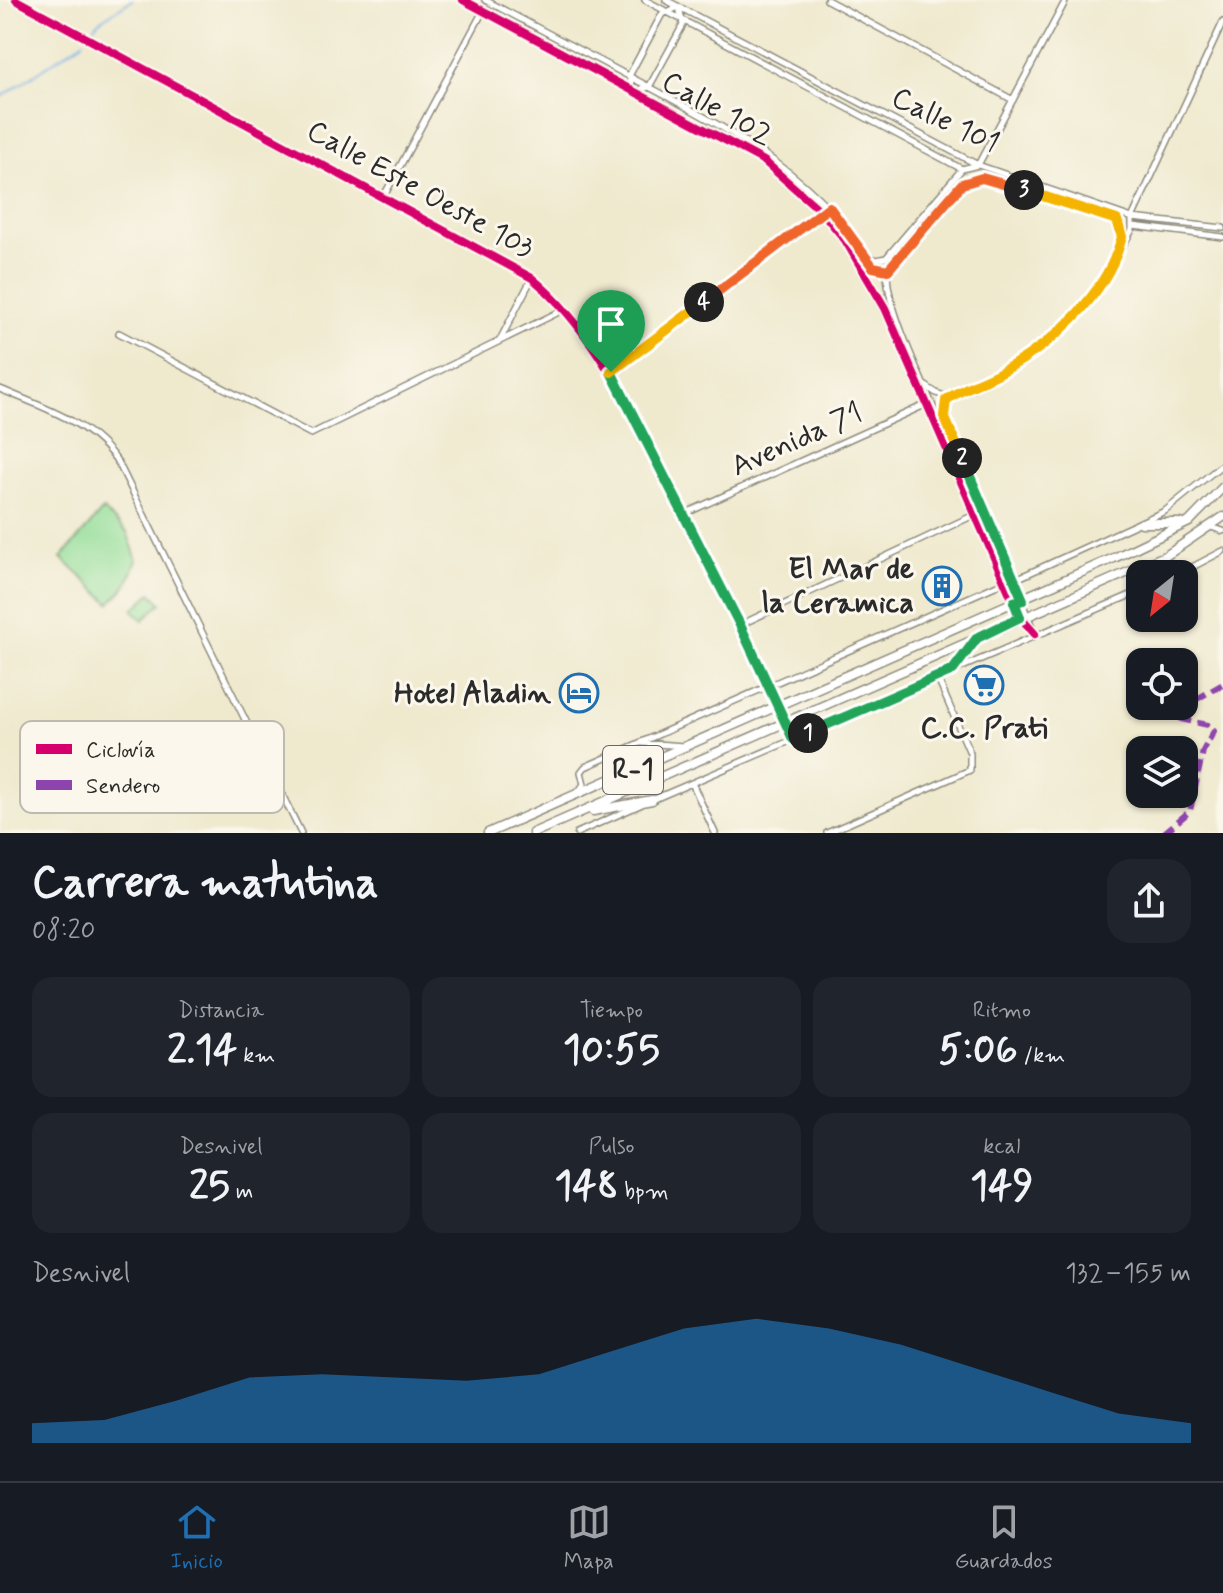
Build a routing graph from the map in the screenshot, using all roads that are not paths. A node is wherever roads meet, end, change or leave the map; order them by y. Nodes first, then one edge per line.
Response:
1 (16, 0) edge
2 (463, 0) edge
3 (485, 0) edge
4 (645, 0) edge
5 (666, 0) edge
6 (827, 0) edge
7 (1066, 0) edge
8 (679, 7) junction
9 (483, 11) junction
10 (666, 11) junction
11 (684, 20) junction
12 (1223, 22) edge
13 (791, 66) junction
14 (787, 75) junction
15 (629, 76) junction
16 (649, 87) junction
17 (634, 91) junction
18 (1013, 100) junction
19 (921, 135) junction
20 (916, 144) junction
21 (978, 165) junction
22 (962, 169) junction
23 (1012, 176) junction
24 (1009, 185) junction
25 (384, 196) junction
26 (933, 202) junction
27 (829, 207) junction
28 (823, 213) junction
29 (936, 214) junction
30 (1132, 218) junction
31 (1133, 226) junction
32 (1223, 228) edge
33 (1223, 237) edge
34 (1119, 248) junction
35 (867, 256) junction
36 (888, 270) junction
37 (532, 278) junction
38 (565, 309) junction
39 (119, 333) dead end
40 (500, 340) junction
41 (611, 372) junction
42 (926, 386) junction
43 (0, 389) edge
44 (952, 396) junction
45 (927, 404) junction
46 (1223, 464) edge
47 (1223, 487) edge
48 (684, 514) junction
49 (974, 515) junction
50 (1223, 517) edge
51 (1189, 522) junction
52 (1142, 523) junction
53 (1211, 527) junction
54 (1223, 531) edge
55 (988, 543) junction
56 (1223, 551) edge
57 (1198, 564) edge
58 (1014, 580) junction
59 (1004, 582) junction
60 (1126, 597) edge
61 (1018, 601) junction
62 (1025, 616) junction
63 (740, 625) junction
64 (1035, 634) junction
65 (977, 638) junction
66 (953, 670) junction
67 (937, 677) junction
68 (768, 687) junction
69 (778, 707) junction
70 (246, 721) edge
71 (785, 722) junction
72 (793, 739) junction
73 (641, 743) junction
74 (688, 746) junction
75 (692, 783) junction
76 (576, 795) junction
77 (284, 797) edge
78 (652, 800) junction
79 (580, 813) junction
80 (299, 833) edge
81 (488, 833) edge
82 (533, 833) edge
83 (577, 833) edge
84 (715, 833) edge
85 (827, 833) edge

1 - 25 street, Calle Este Oeste 103
2 - 9 street, Calle 102
3 - 15 street, Calle 102
4 - 10 street, Calle 101
5 - 8 street, Calle 101
6 - 18 street
7 - 18 street
8 - 10 street
8 - 11 street
8 - 13 street, Calle 101
9 - 17 street, Calle 102
9 - 25 street
10 - 11 street, Calle 101
10 - 15 street
11 - 14 street, Calle 101
11 - 16 street
12 - 30 street
13 - 14 street
13 - 19 street, Calle 101
14 - 20 street, Calle 101
15 - 16 street, Calle 102
15 - 17 street
16 - 17 street
16 - 27 street, Calle 102
17 - 28 street, Calle 102
18 - 21 street
19 - 20 street
19 - 21 street, Calle 101
20 - 22 street, Calle 101
21 - 22 street
21 - 23 street, Calle 101
22 - 26 street
23 - 24 street
23 - 30 street, Calle 101
24 - 29 street
24 - 34 street
25 - 37 street, Calle Este Oeste 103
26 - 29 street
26 - 35 street
27 - 28 street
27 - 35 street, Calle 102
28 - 41 street
28 - 45 street, Calle 102
29 - 36 street
30 - 31 street
30 - 32 street, Calle 101
31 - 33 street
31 - 34 street
34 - 44 street
35 - 36 street, Calle 102
36 - 42 street, Calle 102
37 - 38 street, Calle Este Oeste 103
37 - 40 street
38 - 40 street
38 - 41 street, Calle Este Oeste 103
39 - 40 street
41 - 48 street, Calle Este Oeste 103
42 - 44 street
42 - 55 street, Calle 102
43 - 70 street
44 - 58 street, Calle 102
45 - 48 street, Avenida 71
45 - 49 street, Calle 102
46 - 52 street
47 - 51 main road, R-1
48 - 63 street, Calle Este Oeste 103
49 - 55 street, Calle 102
49 - 63 street
50 - 53 main road, R-1
51 - 52 main road
51 - 61 main road, R-1
52 - 58 street
53 - 54 street
53 - 62 main road, R-1
55 - 59 street, Calle 102
56 - 57 street
58 - 61 street, Calle 102
59 - 61 street, Calle 102
59 - 68 street
60 - 64 street
61 - 62 street, Calle 102
61 - 69 main road, R-1
62 - 64 street, Calle 102
62 - 65 main road, R-1
63 - 68 street, Calle Este Oeste 103
64 - 66 street
65 - 66 main road
65 - 71 main road, R-1
66 - 67 street
67 - 72 street
67 - 85 street
68 - 69 street, Calle Este Oeste 103
68 - 73 street
69 - 71 street, Calle Este Oeste 103
69 - 74 main road, R-1
71 - 72 street, Calle Este Oeste 103
71 - 79 main road, R-1
72 - 75 street
73 - 74 street
73 - 76 street
74 - 76 main road, R-1
75 - 78 street
75 - 84 street
76 - 81 main road, R-1
77 - 80 street
78 - 79 main road
78 - 83 street
79 - 82 main road, R-1

